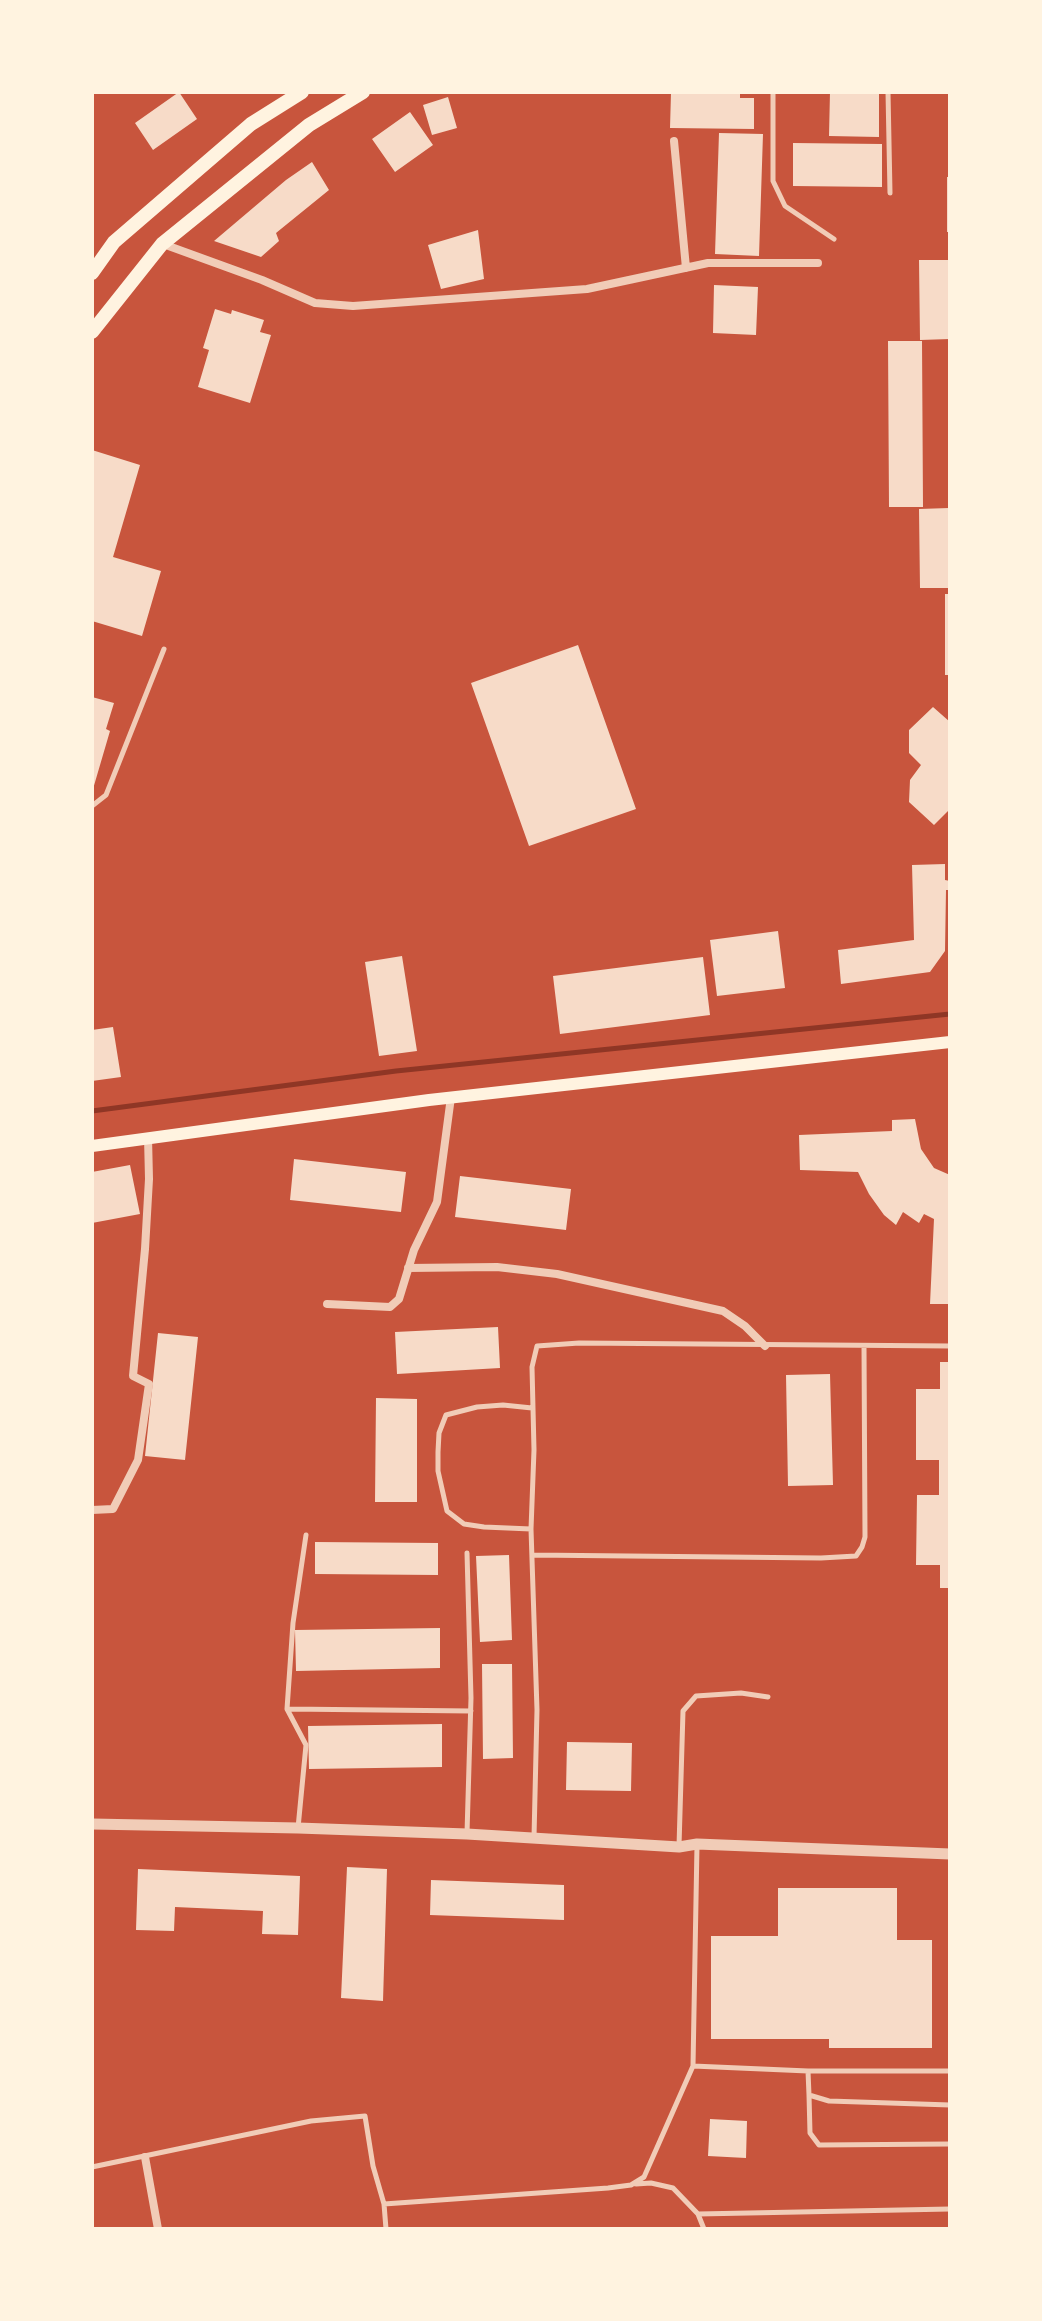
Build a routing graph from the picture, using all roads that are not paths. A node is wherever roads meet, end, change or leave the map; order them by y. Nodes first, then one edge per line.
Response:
1 (302, 92) edge
2 (363, 92) edge
3 (773, 92) edge
4 (888, 92) edge
5 (674, 141) dead end
6 (890, 193) dead end
7 (834, 239) dead end
8 (162, 244) junction
9 (818, 263) dead end
10 (686, 268) junction
11 (92, 273) edge
12 (92, 332) edge
13 (164, 649) dead end
14 (92, 806) edge
15 (950, 1042) edge
16 (451, 1097) junction
17 (148, 1137) junction
18 (92, 1146) edge
19 (408, 1268) junction
20 (327, 1304) dead end
21 (765, 1346) junction
22 (864, 1346) junction
23 (950, 1346) edge
24 (532, 1408) junction
25 (92, 1510) edge
26 (531, 1529) junction
27 (306, 1535) dead end
28 (467, 1553) dead end
29 (532, 1555) junction
30 (768, 1697) dead end
31 (287, 1709) junction
32 (471, 1711) junction
33 (92, 1824) edge
34 (298, 1828) junction
35 (467, 1834) junction
36 (533, 1838) junction
37 (697, 1844) junction
38 (679, 1847) junction
39 (950, 1854) edge
40 (693, 2066) junction
41 (808, 2071) junction
42 (950, 2071) edge
43 (809, 2095) junction
44 (950, 2105) edge
45 (950, 2144) edge
46 (145, 2157) junction
47 (92, 2167) edge
48 (631, 2185) junction
49 (384, 2204) junction
50 (950, 2209) edge
51 (698, 2214) junction
52 (158, 2229) edge
53 (386, 2229) edge
54 (704, 2229) edge

1 - 11 main road
2 - 8 main road
3 - 7 lane
4 - 6 lane
5 - 10 street
8 - 10 street
8 - 12 main road
9 - 10 street
13 - 14 lane
15 - 16 main road
16 - 17 main road
16 - 19 street
17 - 18 main road
17 - 25 street
19 - 20 street
19 - 21 street
21 - 22 lane
21 - 24 lane
22 - 23 lane
22 - 29 lane
24 - 26 lane
24 - 26 lane
26 - 29 lane
27 - 31 lane
28 - 32 lane
29 - 36 lane
30 - 38 lane
31 - 32 lane
31 - 34 lane
32 - 35 lane
33 - 34 street
34 - 35 street
35 - 36 street
36 - 38 street
37 - 38 street
37 - 39 street
37 - 40 lane
40 - 41 lane
40 - 48 lane
41 - 42 lane
41 - 43 lane
43 - 44 lane
43 - 45 lane
46 - 47 lane
46 - 49 lane
46 - 52 street
48 - 49 lane
48 - 51 lane
49 - 53 lane
50 - 51 lane
51 - 54 lane

